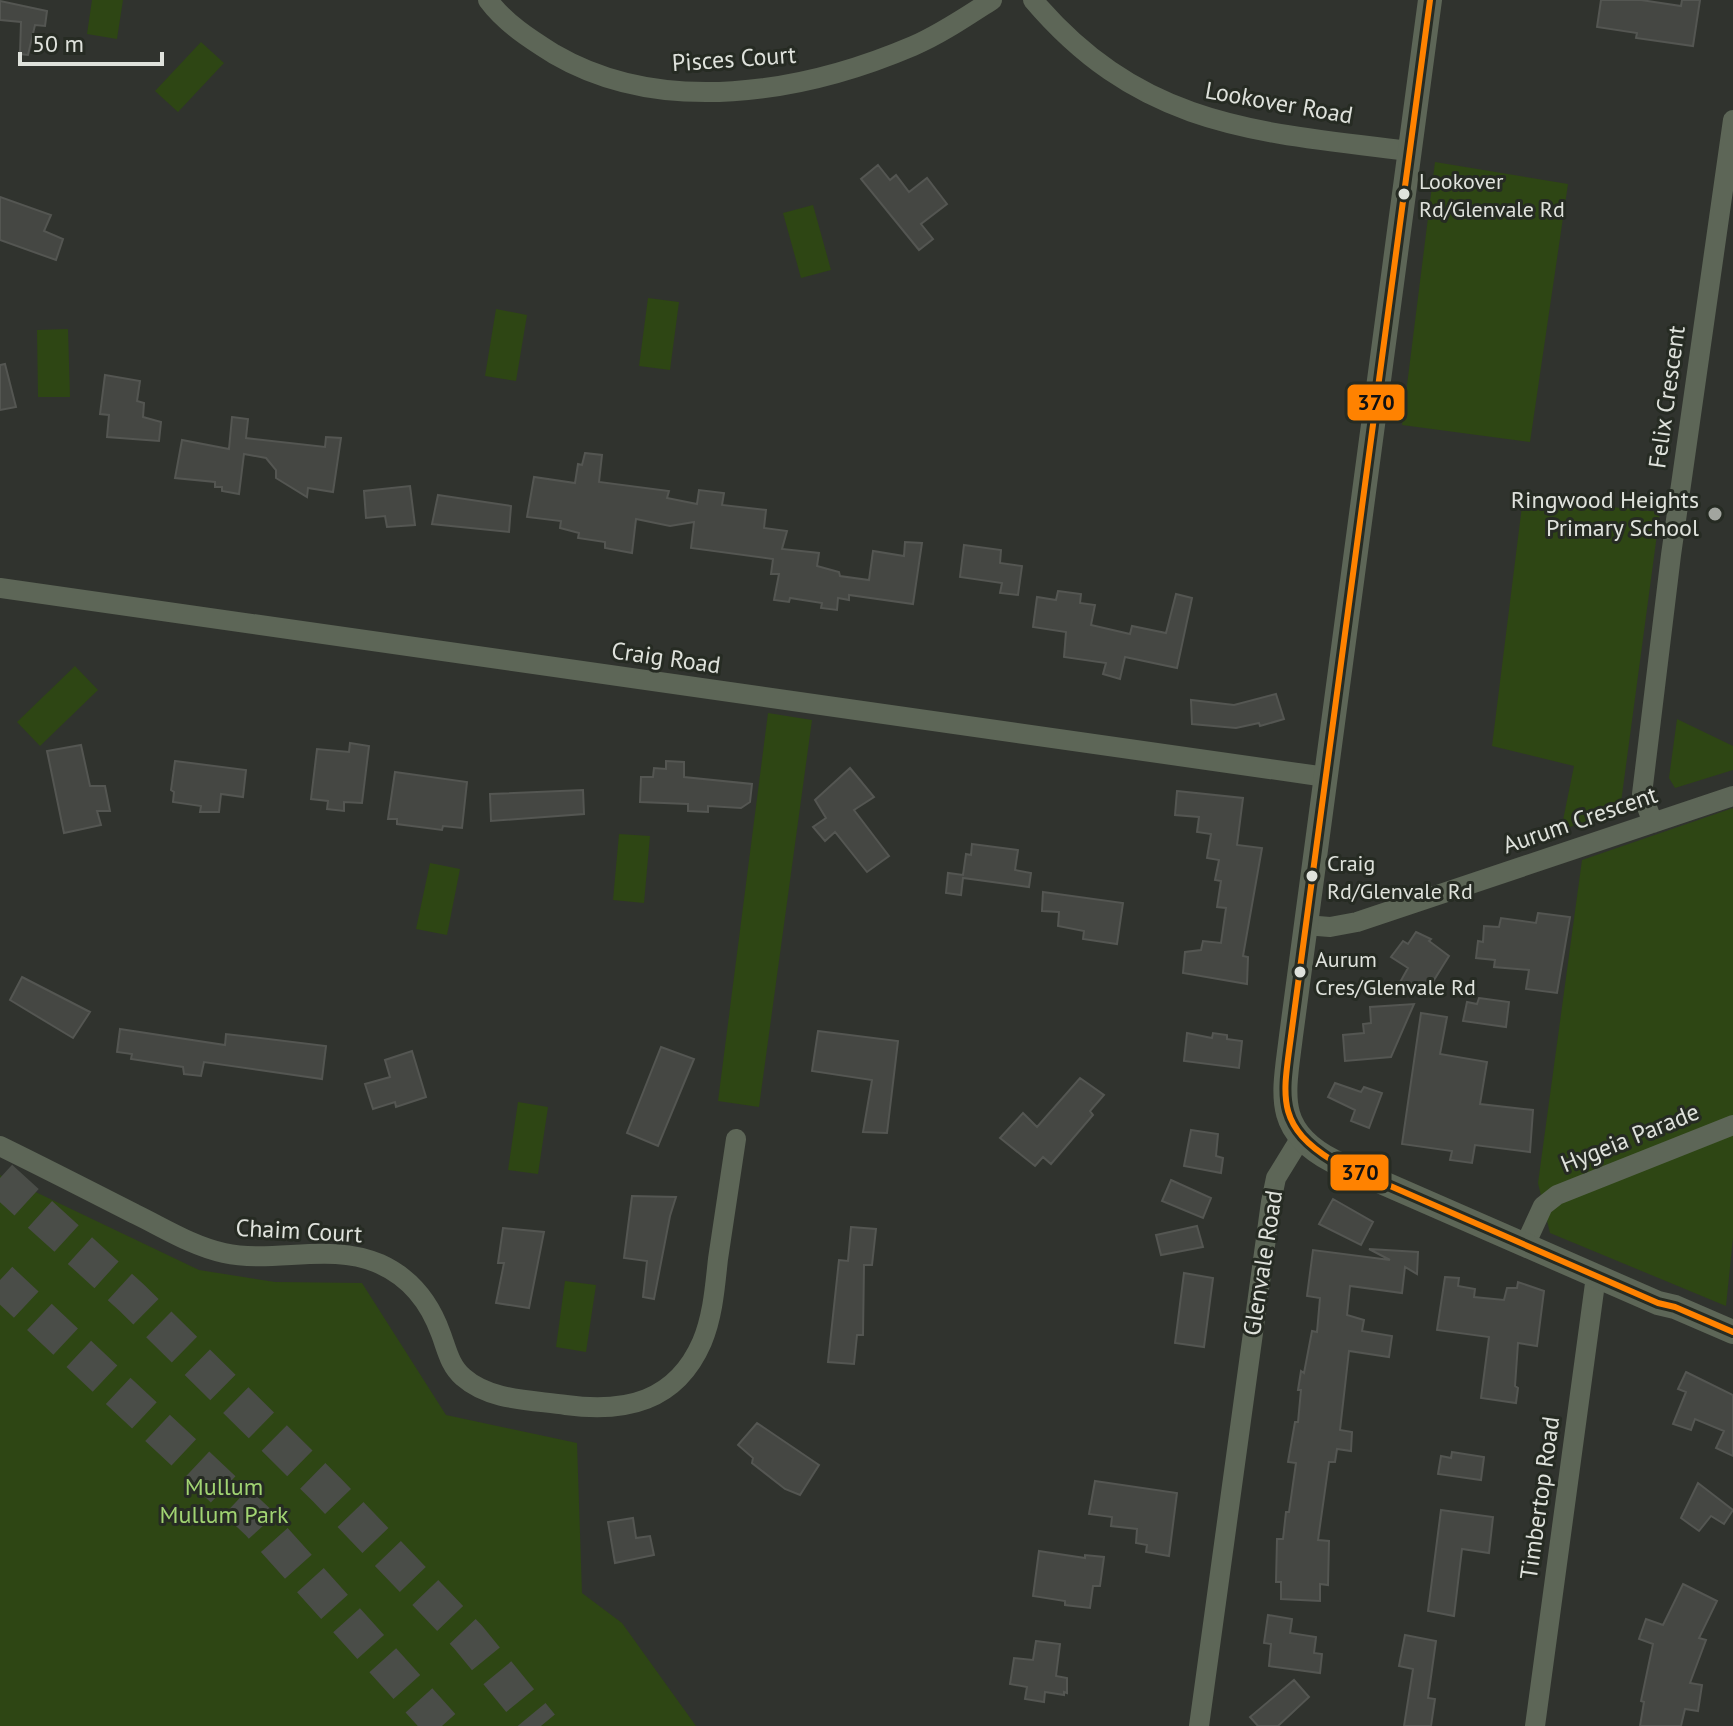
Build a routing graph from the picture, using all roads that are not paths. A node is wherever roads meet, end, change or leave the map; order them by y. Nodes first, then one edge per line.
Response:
1 (488, 0) edge
2 (992, 0) edge
3 (1033, 0) edge
4 (1430, 0) edge
5 (1733, 120) edge
6 (1410, 151) junction
7 (0, 588) edge
8 (1326, 777) junction
9 (1733, 796) edge
10 (1653, 823) junction
11 (1305, 925) junction
12 (1733, 1125) edge
13 (736, 1139) dead end
14 (1300, 1139) junction
15 (0, 1146) edge
16 (1525, 1245) junction
17 (1596, 1276) junction
18 (1733, 1332) edge
19 (1199, 1726) edge
20 (1535, 1726) edge

1 - 2 street, Pisces Court
3 - 6 street, Lookover Road
4 - 6 street
5 - 10 street, Felix Crescent
6 - 8 street
7 - 8 street, Craig Road
8 - 11 street
9 - 10 street, Aurum Crescent
10 - 11 street, Aurum Crescent
11 - 14 street
12 - 16 street, Hygeia Parade
13 - 15 street, Chaim Court
14 - 16 street
14 - 19 street, Glenvale Road
16 - 17 street
17 - 18 street
17 - 20 street, Timbertop Road

